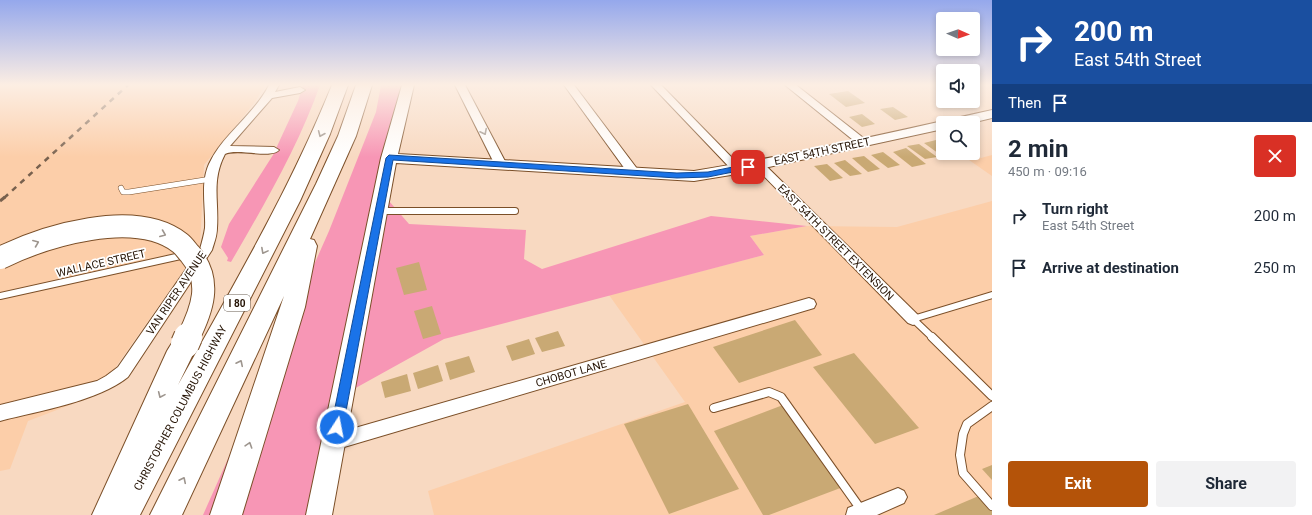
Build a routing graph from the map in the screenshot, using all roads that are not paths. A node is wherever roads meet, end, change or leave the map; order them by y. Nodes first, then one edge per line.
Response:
1 (257, 109) edge
2 (331, 109) edge
3 (355, 109) edge
4 (402, 109) edge
5 (472, 109) edge
6 (587, 109) edge
7 (679, 109) edge
8 (820, 109) edge
9 (992, 114) edge
10 (980, 117) edge
11 (936, 126) edge
12 (862, 142) junction
13 (222, 150) junction
14 (274, 150) dead end
15 (389, 158) junction
16 (758, 164) junction
17 (501, 165) junction
18 (737, 169) junction
19 (634, 173) junction
20 (211, 179) junction
21 (121, 188) dead end
22 (315, 208) junction
23 (379, 211) junction
24 (515, 211) dead end
25 (206, 250) junction
26 (0, 258) edge
27 (992, 295) edge
28 (0, 296) edge
29 (809, 304) dead end
30 (913, 319) junction
31 (992, 396) edge
32 (992, 406) edge
33 (714, 408) dead end
34 (0, 413) edge
35 (334, 442) junction
36 (898, 498) dead end
37 (992, 506) edge
38 (859, 514) edge
39 (108, 515) edge
40 (123, 515) edge
41 (166, 515) edge
42 (226, 515) edge
43 (319, 515) edge

1 - 13 street, VAN RIPER AVENUE
2 -> 40 highway, CHRISTOPHER COLUMBUS HIGHWAY / I 80
3 - 22 highway, I 80
4 - 15 street
5 -> 17 street
6 - 19 street
7 - 18 street
8 - 12 street
9 - 10 street
11 - 12 street, EAST 54TH STREET
12 - 16 street, EAST 54TH STREET
13 - 14 street
13 - 20 street, VAN RIPER AVENUE
15 - 17 street, EAST 54TH STREET
15 - 23 street
16 - 18 street, EAST 54TH STREET
16 - 30 street, EAST 54TH STREET EXTENSION
17 - 19 street, EAST 54TH STREET
18 - 19 street, EAST 54TH STREET
20 - 21 lane
20 - 25 street, VAN RIPER AVENUE
41 -> 22 highway, I 80
42 -> 22 highway
23 - 24 lane
23 - 35 street
25 - 28 lane, WALLACE STREET
25 - 34 street, VAN RIPER AVENUE
26 -> 39 highway, bridge
27 - 30 lane
29 - 35 street, CHOBOT LANE
30 - 31 lane
32 - 37 lane
33 - 38 lane
35 - 43 street
36 - 38 street

